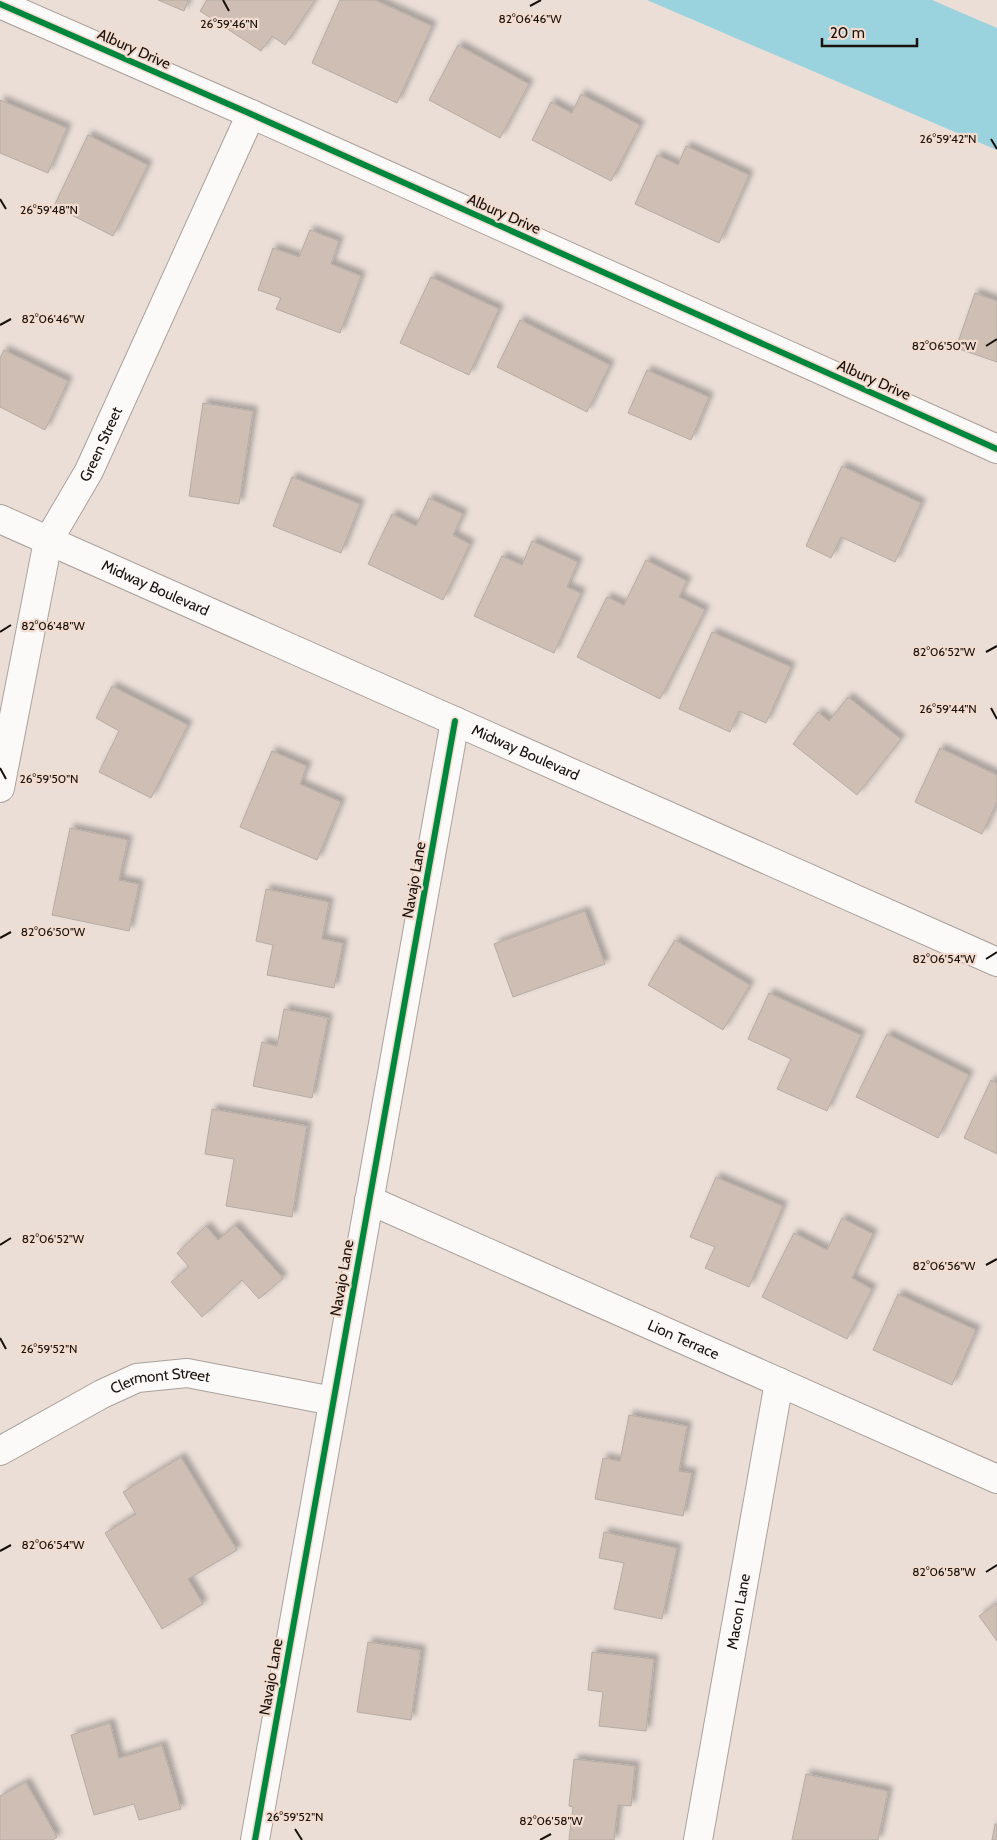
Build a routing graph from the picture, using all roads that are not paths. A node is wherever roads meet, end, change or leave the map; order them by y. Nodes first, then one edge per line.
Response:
1 (0, 4) edge
2 (251, 114) junction
3 (997, 449) edge
4 (0, 519) edge
5 (48, 541) junction
6 (455, 721) junction
7 (0, 788) edge
8 (997, 962) edge
9 (369, 1200) junction
10 (779, 1382) junction
11 (333, 1401) junction
12 (0, 1451) edge
13 (997, 1479) edge
14 (255, 1840) edge
15 (698, 1840) edge

1 - 2 street, Albury Drive
2 - 3 street, Albury Drive
2 - 5 street, Green Street
4 - 5 street, Midway Boulevard
5 - 6 street, Midway Boulevard
5 - 7 street, Green Street
6 - 8 street, Midway Boulevard
6 - 9 street, Navajo Lane
9 - 10 street, Lion Terrace
9 - 11 street, Navajo Lane
10 - 13 street, Lion Terrace
10 - 15 street, Macon Lane
11 - 12 street, Clermont Street
11 - 14 street, Navajo Lane

